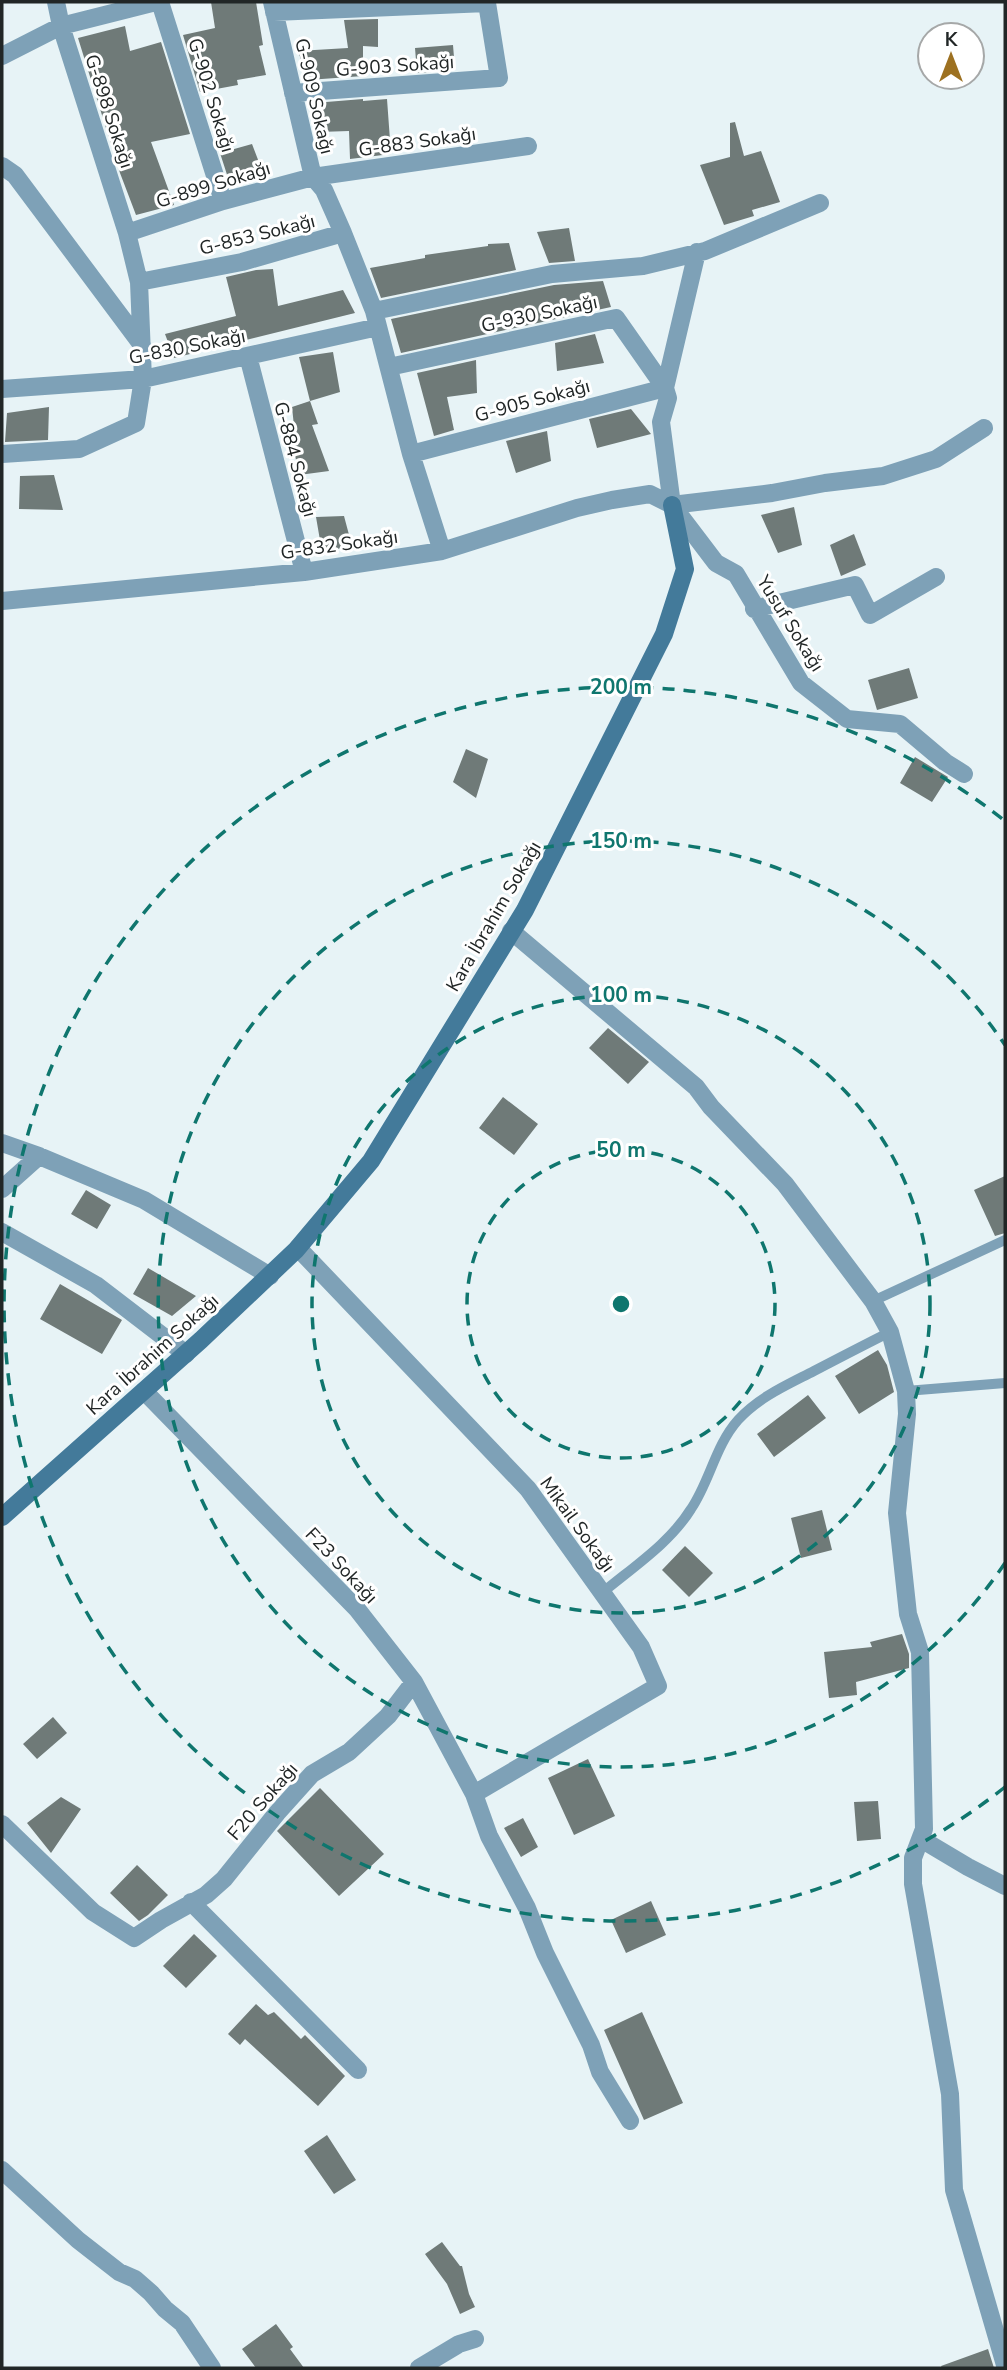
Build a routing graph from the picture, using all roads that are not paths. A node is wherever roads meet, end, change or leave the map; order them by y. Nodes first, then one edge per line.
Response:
1 (56, 2) edge
2 (158, 2) edge
3 (487, 3) edge
4 (273, 7) edge
5 (61, 26) junction
6 (2, 56) edge
7 (293, 93) junction
8 (528, 146) dead end
9 (2, 166) edge
10 (313, 177) junction
11 (223, 201) junction
12 (820, 203) dead end
13 (127, 233) junction
14 (343, 233) junction
15 (697, 252) junction
16 (139, 282) junction
17 (376, 319) junction
18 (142, 345) junction
19 (247, 356) junction
20 (389, 367) junction
21 (143, 379) junction
22 (665, 388) junction
23 (2, 389) edge
24 (984, 428) dead end
25 (2, 454) edge
26 (411, 454) junction
27 (672, 505) junction
28 (442, 551) junction
29 (304, 572) junction
30 (936, 577) dead end
31 (2, 601) edge
32 (754, 609) junction
33 (964, 774) dead end
34 (512, 932) junction
35 (2, 1143) edge
36 (38, 1156) junction
37 (2, 1189) edge
38 (2, 1232) edge
39 (1005, 1240) edge
40 (298, 1248) junction
41 (270, 1276) junction
42 (873, 1301) junction
43 (890, 1332) junction
44 (186, 1354) junction
45 (1005, 1383) edge
46 (145, 1391) junction
47 (905, 1391) junction
48 (2, 1517) edge
49 (602, 1593) junction
50 (414, 1682) junction
51 (474, 1794) junction
52 (2, 1824) edge
53 (920, 1839) junction
54 (1005, 1886) edge
55 (191, 1902) junction
56 (358, 2070) dead end
57 (630, 2121) dead end
58 (2, 2170) edge
59 (475, 2339) dead end
60 (1005, 2365) edge
61 (212, 2368) edge
62 (419, 2368) edge

1 - 5 street, G-898 Sokağı
2 - 5 street
2 - 11 street, G-902 Sokağı
3 - 4 street
3 - 7 street, G-903 Sokağı
4 - 7 street, G-909 Sokağı
5 - 6 street
5 - 13 street, G-898 Sokağı
7 - 10 street, G-909 Sokağı
8 - 10 street, G-883 Sokağı
9 - 18 street
10 - 11 street, G-899 Sokağı
10 - 14 street, G-909 Sokağı
11 - 13 street, G-899 Sokağı
12 - 15 street, G-830 Sokağı
13 - 16 street, G-898 Sokağı
14 - 16 street, G-853 Sokağı
14 - 17 street, G-853 Sokağı
15 - 17 street, G-830 Sokağı
15 - 22 street
16 - 18 street, G-898 Sokağı
17 - 19 street, G-830 Sokağı
17 - 20 street
18 - 21 street, G-898 Sokağı
19 - 21 street, G-830 Sokağı
19 - 29 street, G-884 Sokağı
20 - 22 street, G-930 Sokağı
20 - 26 street
21 - 23 street, G-830 Sokağı
21 - 25 street, G-898 Sokağı
22 - 26 street, G-905 Sokağı
22 - 27 street
24 - 27 street
26 - 28 street
27 - 28 street, G-832 Sokağı
27 - 32 street, Yusuf Sokağı
27 - 34 street, Kara İbrahim Sokağı
28 - 29 street, G-832 Sokağı
29 - 31 street, G-832 Sokağı
30 - 32 street
32 - 33 street, Yusuf Sokağı
34 - 40 street, Kara İbrahim Sokağı
34 - 42 street
35 - 36 street
36 - 37 street
36 - 41 street
38 - 44 street
39 - 42 lane
40 - 41 street, Kara İbrahim Sokağı
40 - 49 street, Mikail Sokağı
41 - 44 street, Kara İbrahim Sokağı
42 - 43 street
43 - 47 street
43 - 49 lane
44 - 46 street, Kara İbrahim Sokağı
45 - 47 lane
46 - 48 street, Kara İbrahim Sokağı
46 - 50 street, F23 Sokağı
47 - 53 street
49 - 51 street, Mikail Sokağı
50 - 51 street, F23 Sokağı
50 - 55 street, F20 Sokağı
51 - 57 street
52 - 55 street, F20 Sokağı
53 - 54 street
53 - 60 street
55 - 56 street
58 - 61 street
59 - 62 street

